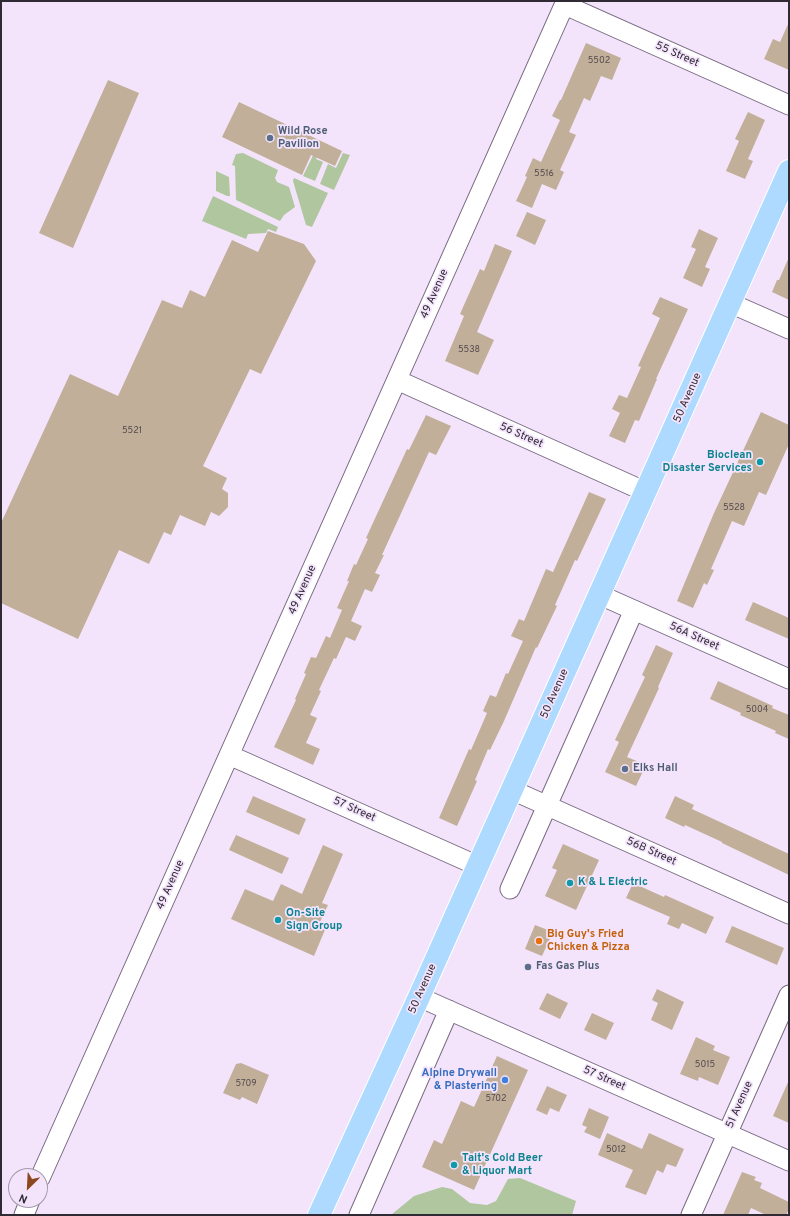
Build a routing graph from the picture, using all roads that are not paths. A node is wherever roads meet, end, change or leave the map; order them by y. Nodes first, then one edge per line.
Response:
1 (565, 3) edge
2 (789, 105) edge
3 (789, 171) edge
4 (730, 303) junction
5 (789, 329) edge
6 (397, 380) junction
7 (646, 492) junction
8 (600, 595) junction
9 (634, 610) junction
10 (789, 679) edge
11 (229, 755) junction
12 (512, 790) junction
13 (546, 805) junction
14 (478, 866) junction
15 (510, 889) dead end
16 (789, 914) edge
17 (789, 994) edge
18 (419, 997) junction
19 (449, 1010) junction
20 (727, 1134) junction
21 (789, 1161) edge
22 (44, 1168) edge
23 (319, 1215) edge
24 (359, 1215) edge
25 (691, 1215) edge

1 - 2 street, 55 Street
1 - 6 street, 49 Avenue
3 - 4 main road, 50 Avenue
4 - 5 street
4 - 7 main road, 50 Avenue
6 - 7 street, 56 Street
6 - 11 street, 49 Avenue
7 - 8 main road, 50 Avenue
8 - 9 street, 56A Street
8 - 12 main road, 50 Avenue
9 - 10 street, 56A Street
9 - 13 street
11 - 14 street, 57 Street
11 - 22 street, 49 Avenue
12 - 13 street, 56B Street
12 - 14 main road, 50 Avenue
13 - 15 street
13 - 16 street, 56B Street
14 - 18 main road, 50 Avenue
17 - 20 street, 51 Avenue
18 - 19 street, 57 Street
18 - 23 main road, 50 Avenue
19 - 20 street, 57 Street
19 - 24 street
20 - 21 street, 57 Street
20 - 25 street, 51 Avenue

